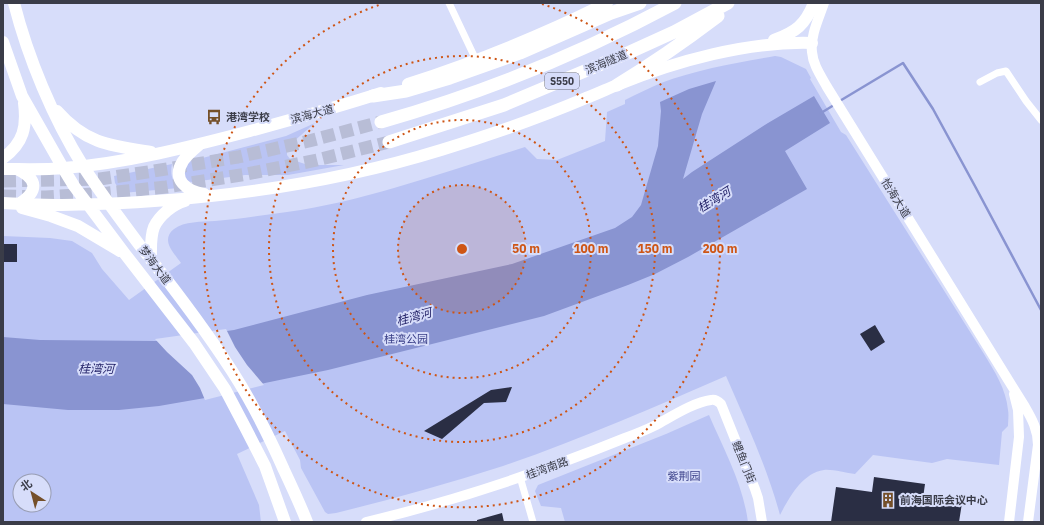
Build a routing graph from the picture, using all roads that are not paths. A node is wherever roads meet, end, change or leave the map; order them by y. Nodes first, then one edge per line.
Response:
1 (14, 3) edge
2 (449, 3) edge
3 (607, 3) edge
4 (640, 3) edge
5 (675, 3) edge
6 (728, 3) edge
7 (734, 3) edge
8 (814, 3) edge
9 (824, 3) edge
10 (3, 42) edge
11 (812, 43) junction
12 (759, 45) junction
13 (476, 60) junction
14 (980, 82) dead end
15 (617, 85) junction
16 (22, 96) junction
17 (373, 96) junction
18 (49, 100) junction
19 (1041, 120) edge
20 (381, 122) tunnel mouth
21 (389, 142) tunnel mouth
22 (200, 144) junction
23 (160, 154) junction
24 (3, 158) edge
25 (83, 166) junction
26 (63, 168) junction
27 (3, 169) edge
28 (17, 169) junction
29 (215, 195) junction
30 (194, 198) junction
31 (3, 203) edge
32 (19, 204) junction
33 (88, 204) junction
34 (109, 204) junction
35 (125, 254) junction
36 (153, 261) junction
37 (1011, 385) junction
38 (722, 404) joint
39 (520, 478) junction
40 (285, 522) edge
41 (307, 522) edge
42 (366, 522) edge
43 (533, 522) edge
44 (762, 522) edge
45 (1009, 522) edge
46 (1028, 522) edge

1 - 18 main road, 梦海大道
2 - 13 street
3 - 13 main road, 滨海大道
4 - 17 highway
5 - 20 highway, 滨海隧道 / S550
6 - 21 highway, 滨海隧道 / S550
7 - 15 highway
8 - 12 main road
9 - 11 street, 怡海大道
10 - 16 main road, 梦海大道
11 - 12 main road
11 - 37 street, 怡海大道
12 - 15 main road
13 - 17 main road, 滨海大道
14 - 19 street
15 - 29 main road
16 - 24 main road
16 - 26 main road, 梦海大道
17 - 22 main road, 滨海大道
18 - 23 main road
18 - 25 main road, 梦海大道
22 - 23 main road, 滨海大道
22 - 29 main road
23 - 25 main road, 滨海大道
25 - 26 main road, 滨海大道
25 - 34 main road, 梦海大道
26 - 28 main road, 滨海大道
26 - 33 main road, 梦海大道
27 - 28 main road, 滨海大道
28 - 32 main road
29 - 30 main road
30 - 34 main road
30 - 36 main road
31 - 32 main road
31 - 35 main road
32 - 33 main road
33 - 34 main road
33 - 35 main road, 梦海大道
34 - 36 main road, 梦海大道
35 - 40 main road, 梦海大道
36 - 41 main road, 梦海大道
37 - 45 street, 怡海大道
37 - 46 street, 怡海大道
38 - 39 street, 桂湾南路
38 - 44 street, 鲤鱼门街
39 - 42 street, 桂湾南路
39 - 43 street

